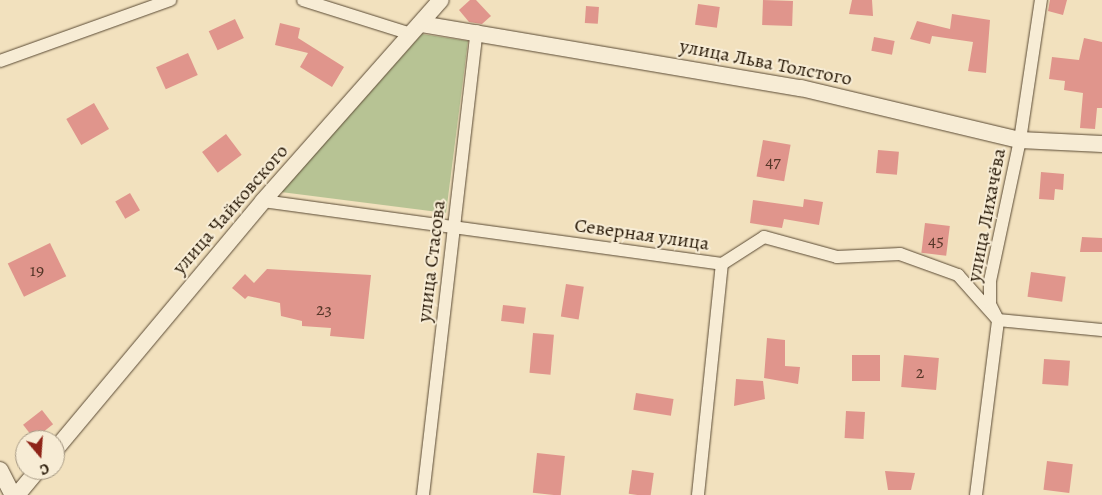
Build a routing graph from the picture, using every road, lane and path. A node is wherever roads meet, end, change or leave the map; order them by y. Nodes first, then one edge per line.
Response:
1 (170, 0) edge
2 (303, 0) edge
3 (441, 0) edge
4 (1041, 0) edge
5 (416, 29) junction
6 (477, 31) junction
7 (0, 61) edge
8 (1020, 140) junction
9 (1102, 144) edge
10 (263, 202) junction
11 (454, 226) junction
12 (722, 264) junction
13 (998, 320) junction
14 (1102, 330) edge
15 (65, 438) edge
16 (0, 470) edge
17 (30, 480) edge
18 (13, 495) edge
19 (17, 495) edge
20 (423, 495) edge
21 (698, 495) edge
22 (976, 495) edge

1 - 7 street
2 - 5 street
3 - 5 street, улица Чайковского
4 - 8 street, улица Лихачёва
5 - 6 street, улица Льва Толстого
5 - 10 street, улица Чайковского
6 - 8 street, улица Льва Толстого
6 - 11 street, улица Стасова
8 - 9 street, улица Льва Толстого
8 - 13 street, улица Лихачёва
10 - 11 street, Северная улица
10 - 15 street, улица Чайковского
11 - 12 street, Северная улица
11 - 20 street, улица Стасова
12 - 13 street, Северная улица
12 - 21 street
13 - 14 street
13 - 22 street, улица Лихачёва
16 - 18 street
17 - 19 street

